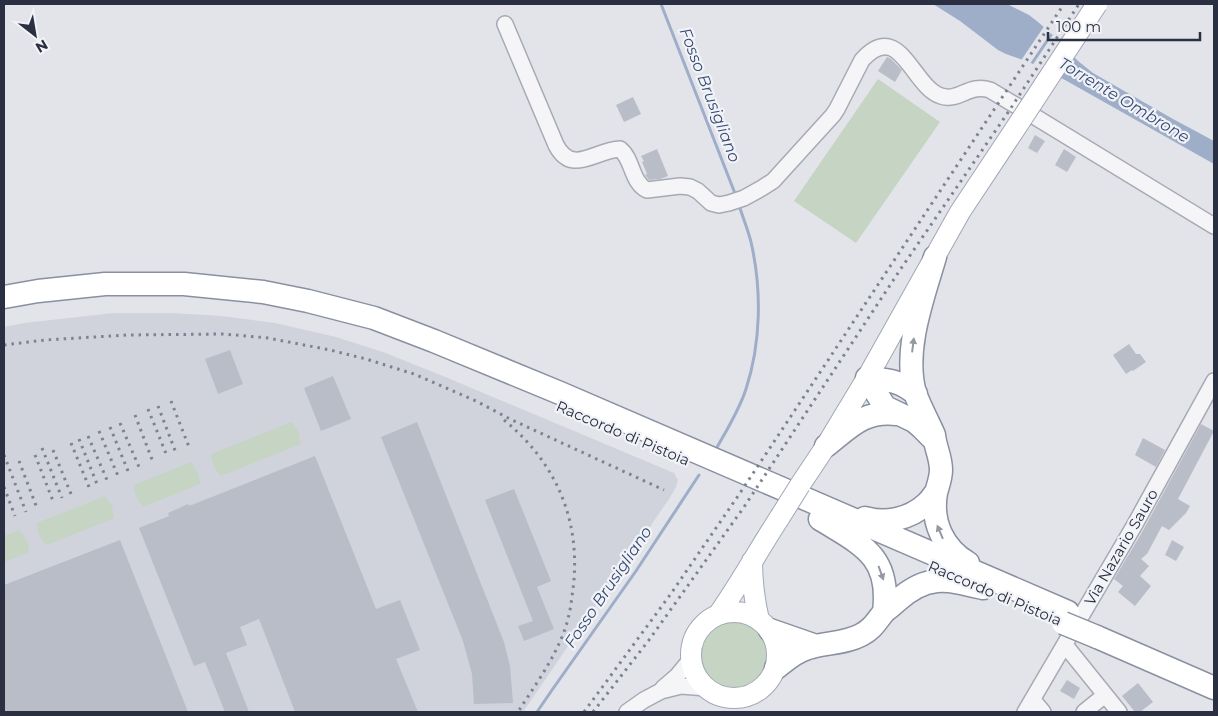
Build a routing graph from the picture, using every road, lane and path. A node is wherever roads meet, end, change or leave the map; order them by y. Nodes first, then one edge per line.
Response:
1 (1097, 4) edge
2 (506, 24) dead end
3 (1214, 226) edge
4 (935, 257) junction
5 (4, 297) edge
6 (4, 308) edge
7 (867, 378) junction
8 (1214, 381) edge
9 (916, 394) junction
10 (897, 414) junction
11 (934, 441) junction
12 (826, 446) junction
13 (936, 492) junction
14 (824, 514) junction
15 (752, 561) junction
16 (993, 586) junction
17 (884, 612) junction
18 (718, 615) junction
19 (764, 625) junction
20 (1099, 632) junction
21 (1065, 645) junction
22 (816, 646) junction
23 (691, 659) junction
24 (776, 668) junction
25 (1214, 675) edge
26 (1214, 688) edge
27 (661, 691) junction
28 (711, 691) junction
29 (754, 693) junction
30 (1105, 695) junction
31 (1029, 706) edge
32 (627, 712) edge
33 (723, 712) edge
34 (741, 712) edge
35 (1043, 712) edge
36 (1084, 712) edge
37 (1119, 712) edge

1 - 4 main road, bridge
2 - 3 street
4 - 7 main road
9 -> 4 highway
5 - 14 highway, Raccordo di Pistoia
6 - 14 highway, Raccordo di Pistoia
7 - 9 highway
7 - 10 highway
7 - 12 main road
8 - 21 street, Via Nazario Sauro
9 - 11 highway
10 - 11 highway
10 - 12 highway
11 - 13 highway
12 - 15 main road, bridge
13 - 14 highway
16 -> 13 highway
14 - 16 highway, Raccordo di Pistoia
14 -> 17 highway
15 - 18 main road
15 - 19 main road
16 - 17 highway
16 - 20 highway, Raccordo di Pistoia
17 - 22 highway
18 - 19 main road
18 - 23 main road
19 - 22 highway
19 - 24 main road
20 - 25 highway, Raccordo di Pistoia
20 - 26 highway, Raccordo di Pistoia
21 - 30 street
21 - 31 street, Via Nazario Sauro
22 - 24 highway
23 - 27 street
23 - 28 main road
24 - 29 main road
27 - 28 street
27 - 32 street
28 - 29 main road
28 - 33 main road
29 - 34 main road
30 - 36 street
30 - 37 street
31 - 35 street

